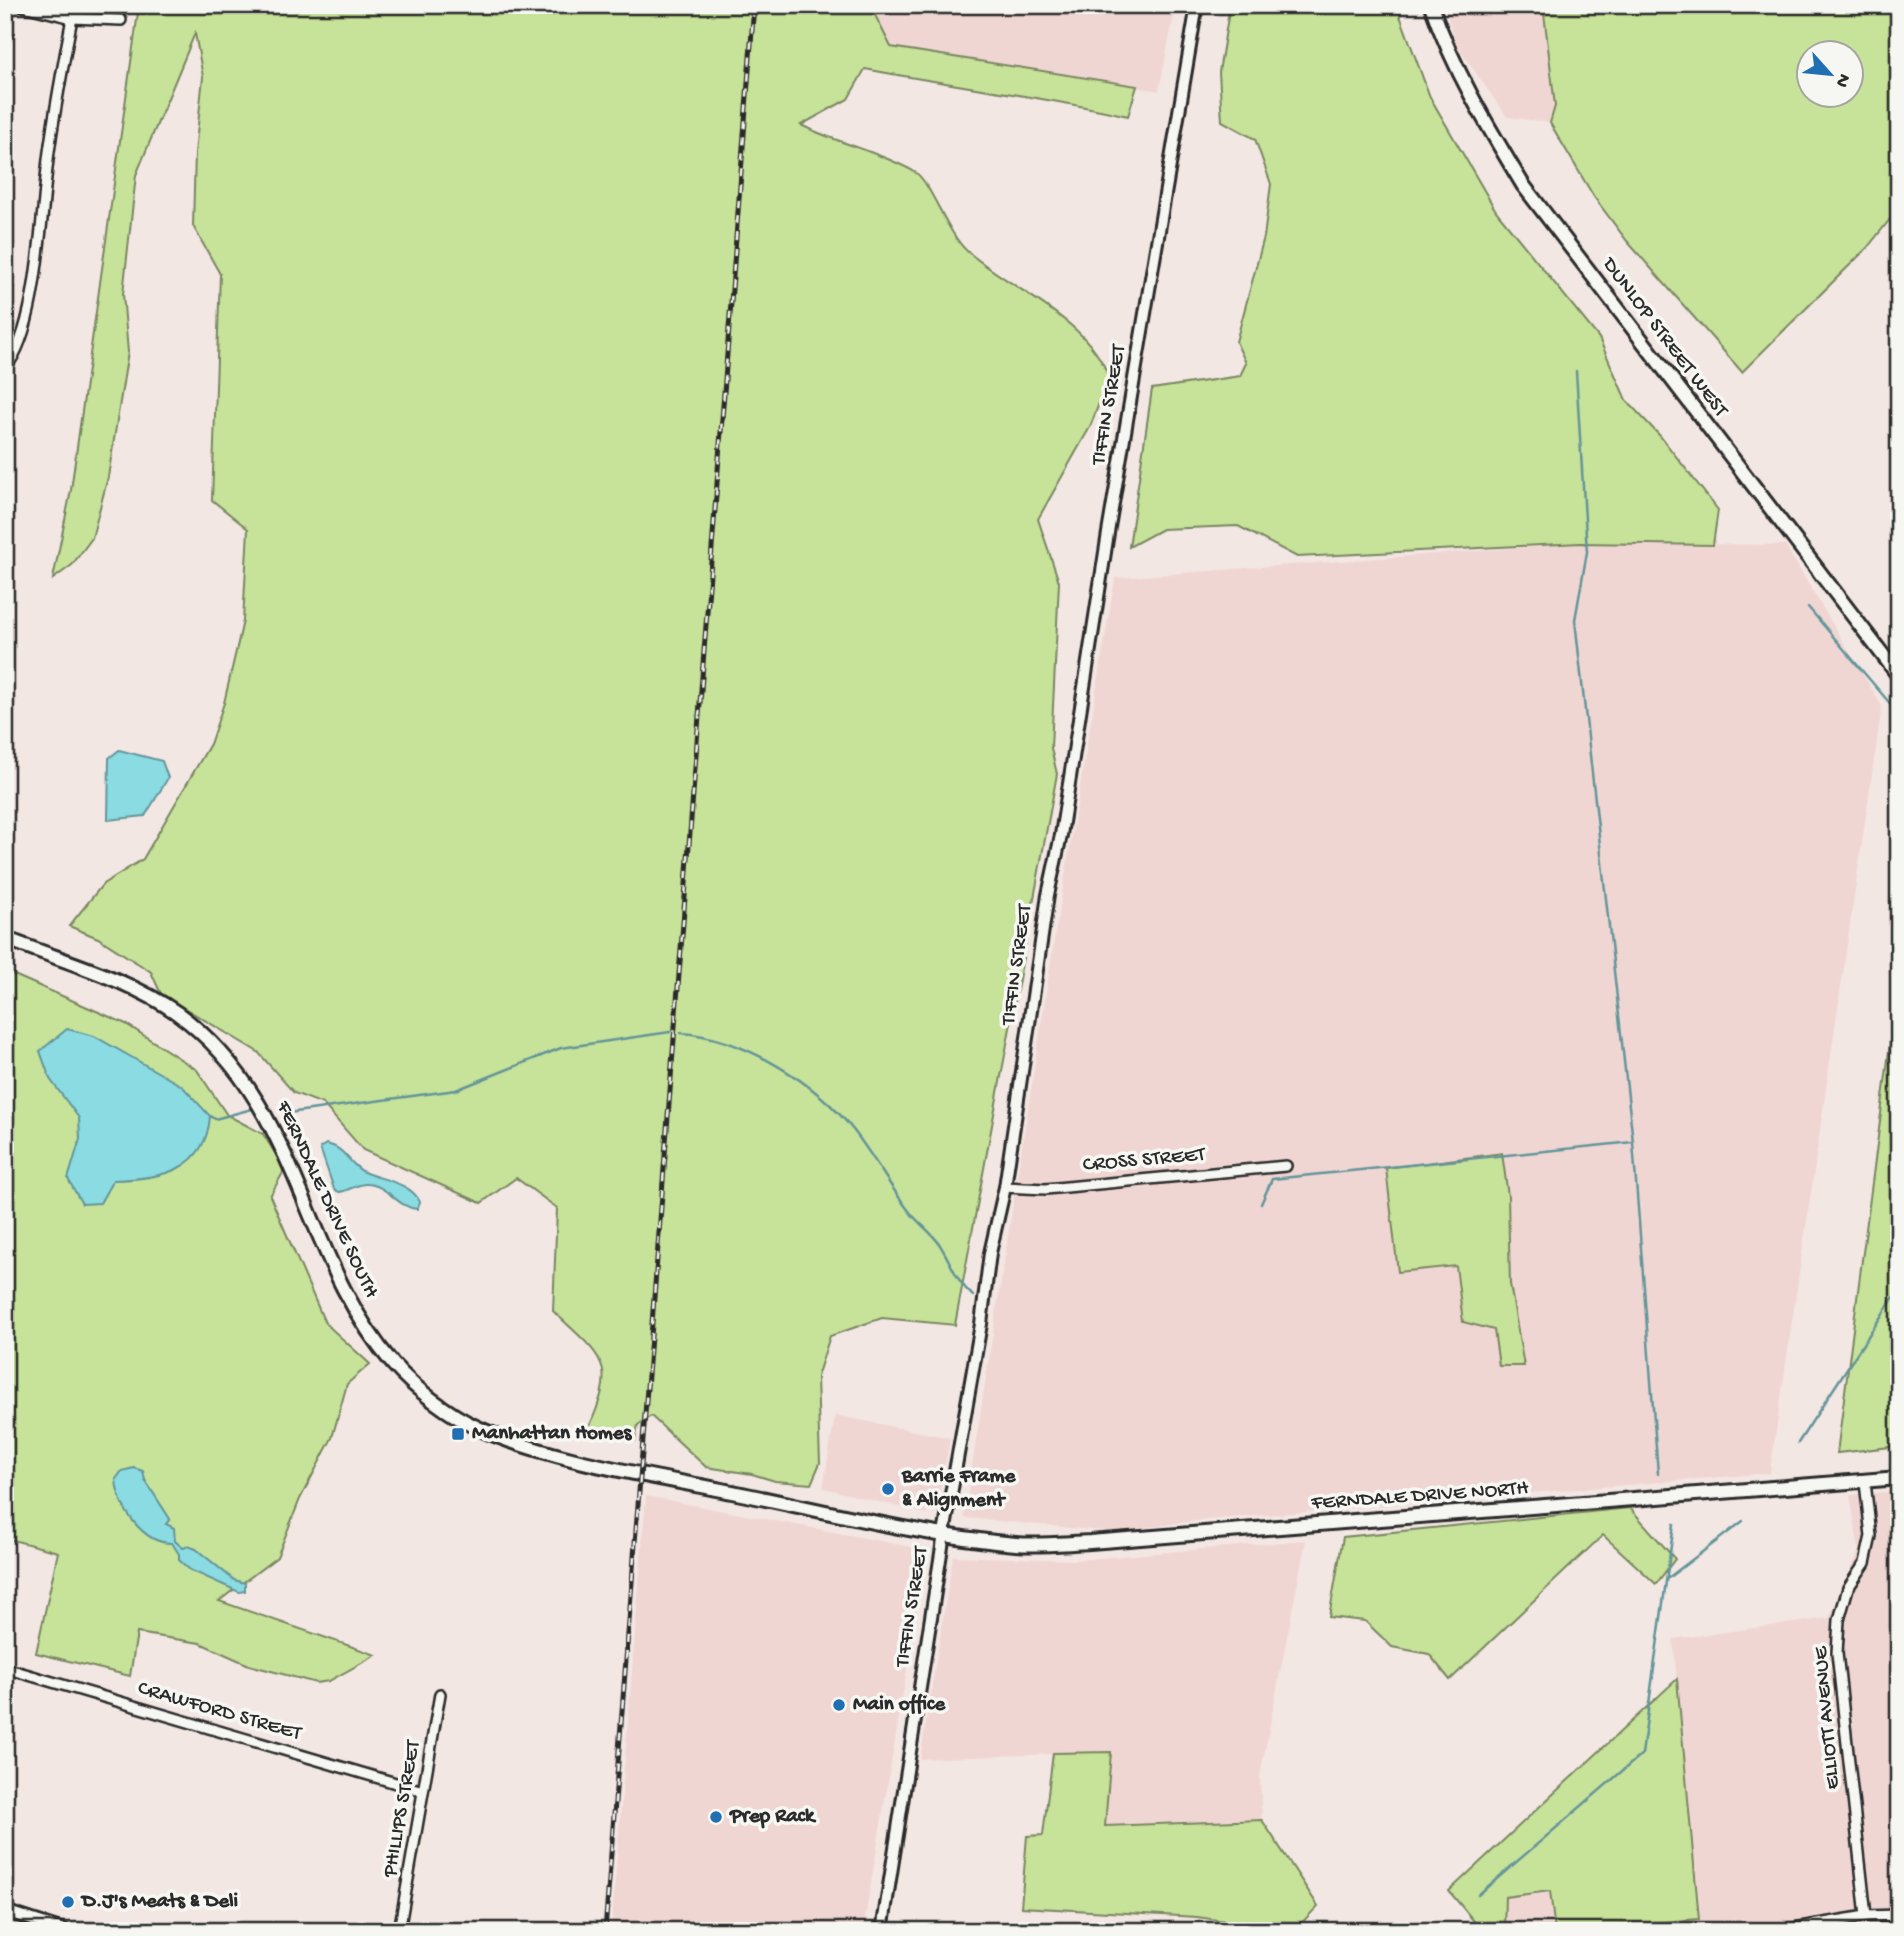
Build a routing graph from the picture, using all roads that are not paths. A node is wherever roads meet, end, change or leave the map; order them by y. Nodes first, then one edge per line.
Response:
1 (19, 5) edge
2 (1197, 5) edge
3 (1431, 5) edge
4 (72, 18) junction
5 (121, 20) dead end
6 (5, 369) edge
7 (1899, 676) edge
8 (5, 938) edge
9 (1286, 1166) dead end
10 (1005, 1187) junction
11 (1899, 1478) edge
12 (1865, 1482) junction
13 (944, 1534) junction
14 (5, 1668) edge
15 (440, 1694) dead end
16 (424, 1791) junction
17 (5, 1911) edge
18 (1899, 1915) edge
19 (1866, 1916) junction
20 (67, 1931) edge
21 (399, 1931) edge
22 (882, 1931) edge
23 (1776, 1931) edge

1 - 4 street
2 - 10 street, TIFFIN STREET
3 - 7 main road, DUNLOP STREET WEST
4 - 5 street
4 - 6 street
8 - 13 main road, FERNDALE DRIVE SOUTH
9 - 10 street, CROSS STREET
10 - 13 street, TIFFIN STREET
11 - 12 main road, FERNDALE DRIVE NORTH
12 - 13 main road, FERNDALE DRIVE NORTH
12 - 19 street, ELLIOTT AVENUE
13 - 22 street, TIFFIN STREET
14 - 16 street, CRAWFORD STREET
15 - 16 street, PHILLIPS STREET
16 - 21 street, PHILLIPS STREET
17 - 20 street
18 - 19 street
19 - 23 street

